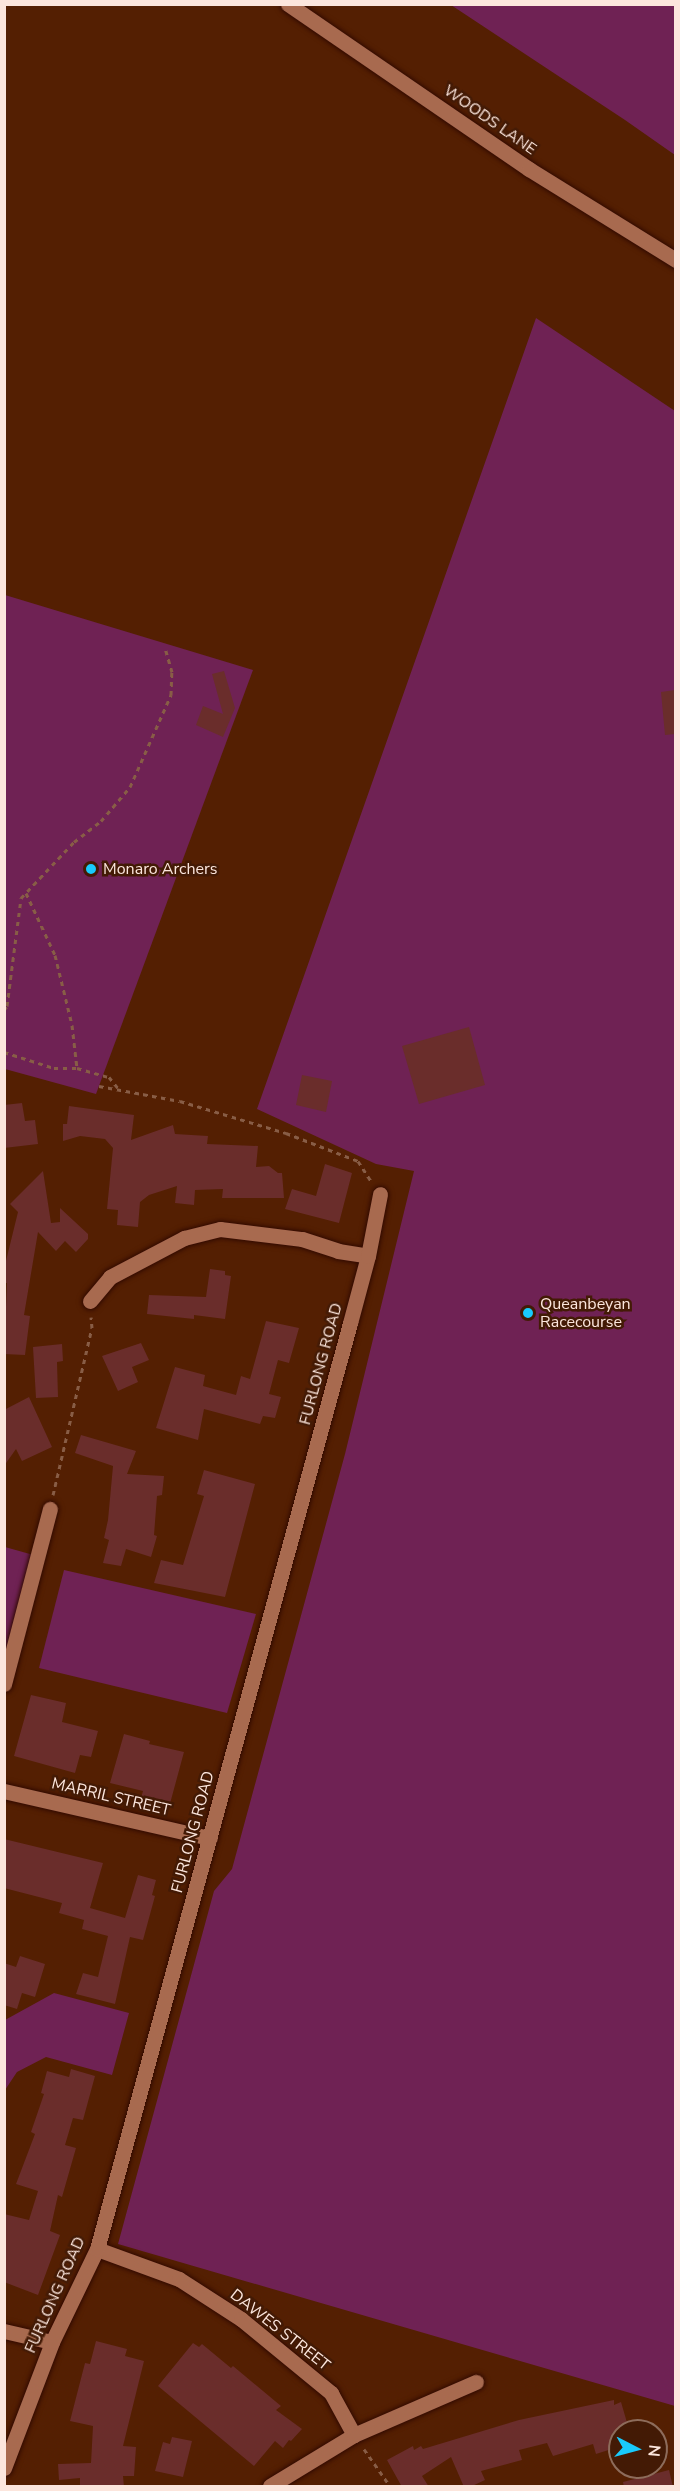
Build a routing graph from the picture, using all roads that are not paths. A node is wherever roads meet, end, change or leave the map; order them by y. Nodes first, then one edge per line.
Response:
1 (288, 4) edge
2 (675, 260) edge
3 (380, 1194) road end
4 (368, 1256) junction
5 (90, 1301) road end
6 (50, 1509) road end
7 (4, 1684) edge
8 (4, 1791) edge
9 (210, 1838) junction
10 (97, 2249) junction
11 (4, 2331) edge
12 (52, 2342) junction
13 (476, 2382) dead end
14 (354, 2436) junction
15 (4, 2468) edge
16 (270, 2487) edge

1 - 2 street, WOODS LANE
3 - 4 street, FURLONG ROAD
4 - 5 street
4 - 9 street, FURLONG ROAD
6 - 7 street
8 - 9 street, MARRIL STREET
9 - 10 street, FURLONG ROAD
10 - 12 street, FURLONG ROAD
10 - 14 street, DAWES STREET
11 - 12 street
12 - 15 street, FURLONG ROAD
13 - 14 street
14 - 16 street

